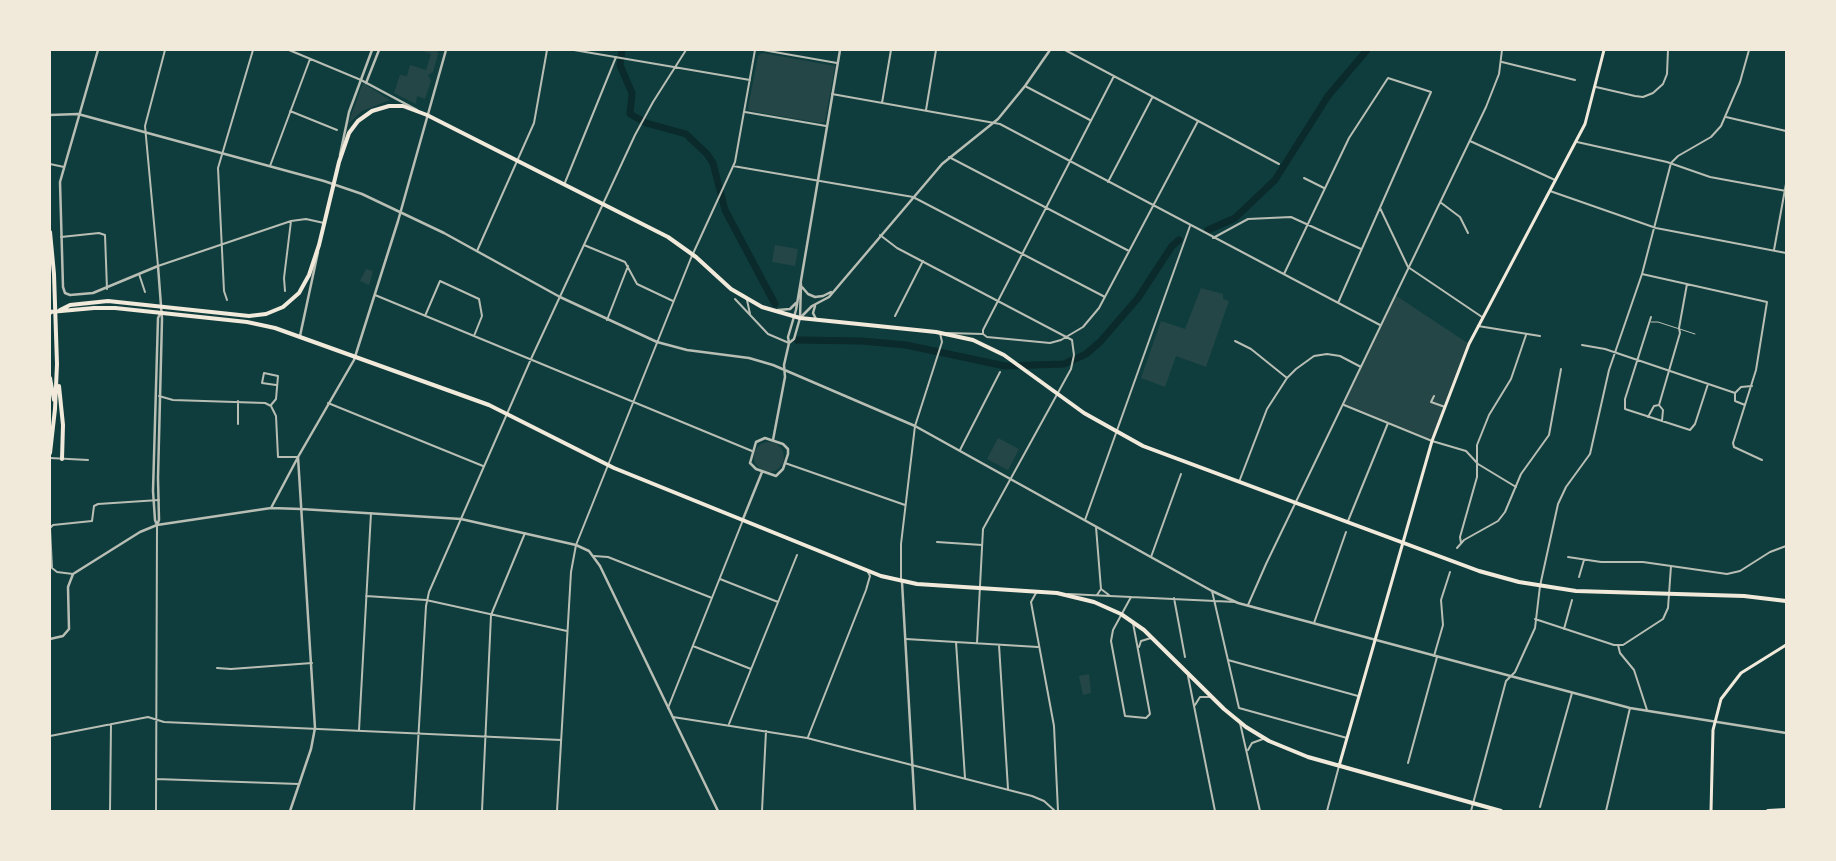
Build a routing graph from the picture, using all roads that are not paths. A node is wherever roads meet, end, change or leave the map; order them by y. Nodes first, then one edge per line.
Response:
1 (98, 50) edge
2 (165, 50) edge
3 (253, 50) edge
4 (289, 50) edge
5 (372, 50) edge
6 (379, 50) edge
7 (446, 50) edge
8 (547, 50) edge
9 (574, 50) edge
10 (686, 50) edge
11 (756, 50) edge
12 (763, 50) edge
13 (840, 50) edge
14 (891, 50) edge
15 (936, 50) edge
16 (1050, 50) edge
17 (1065, 50) edge
18 (1502, 50) edge
19 (1604, 50) edge
20 (1668, 50) edge
21 (1749, 50) edge
22 (617, 57) junction
23 (310, 60) junction
24 (1502, 62) junction
25 (837, 63) junction
26 (676, 67) junction
27 (1114, 76) junction
28 (361, 80) junction
29 (750, 80) junction
30 (1575, 80) dead end
31 (366, 83) junction
32 (1025, 86) junction
33 (1596, 87) junction
34 (832, 94) junction
35 (1153, 96) junction
36 (882, 103) junction
37 (926, 110) junction
38 (290, 111) junction
39 (420, 112) junction
40 (745, 112) junction
41 (78, 114) junction
42 (50, 115) edge
43 (427, 115) junction
44 (1726, 117) junction
45 (1090, 120) junction
46 (1198, 121) junction
47 (992, 122) junction
48 (827, 126) junction
49 (337, 130) dead end
50 (1786, 131) edge
51 (146, 132) junction
52 (1470, 141) junction
53 (1576, 142) junction
54 (222, 153) junction
55 (949, 157) junction
56 (518, 161) junction
57 (1069, 161) junction
58 (339, 162) junction
59 (1671, 163) junction
60 (50, 164) edge
61 (1279, 164) dead end
62 (270, 166) junction
63 (733, 166) junction
64 (64, 167) junction
65 (1304, 178) dead end
66 (818, 180) junction
67 (1556, 180) junction
68 (1108, 182) junction
69 (334, 184) junction
70 (1786, 184) edge
71 (564, 185) junction
72 (1324, 188) junction
73 (1550, 190) junction
74 (1785, 191) edge
75 (912, 198) junction
76 (1440, 202) junction
77 (603, 204) junction
78 (1153, 206) junction
79 (1046, 208) junction
80 (1380, 208) junction
81 (400, 212) junction
82 (291, 221) junction
83 (324, 223) junction
84 (1308, 223) junction
85 (1190, 226) junction
86 (1656, 228) junction
87 (50, 232) edge
88 (1468, 233) dead end
89 (880, 235) junction
90 (61, 237) junction
91 (1213, 238) junction
92 (222, 243) junction
93 (584, 244) junction
94 (319, 245) junction
95 (1362, 249) junction
96 (1774, 250) junction
97 (477, 251) junction
98 (1129, 251) junction
99 (692, 253) junction
100 (1786, 253) edge
101 (1022, 254) junction
102 (923, 261) junction
103 (158, 266) junction
104 (628, 266) junction
105 (1408, 268) junction
106 (139, 274) junction
107 (1283, 274) junction
108 (1642, 274) junction
109 (800, 282) junction
110 (1687, 284) junction
111 (107, 289) junction
112 (285, 291) dead end
113 (832, 291) junction
114 (145, 292) dead end
115 (375, 295) junction
116 (560, 297) junction
117 (1105, 297) junction
118 (746, 298) junction
119 (735, 299) dead end
120 (798, 299) junction
121 (227, 300) dead end
122 (998, 300) junction
123 (673, 301) junction
124 (818, 303) junction
125 (1338, 303) junction
126 (160, 305) junction
127 (768, 309) junction
128 (60, 310) junction
129 (50, 312) edge
130 (160, 314) junction
131 (425, 316) junction
132 (751, 316) junction
133 (894, 316) dead end
134 (795, 317) junction
135 (1483, 317) junction
136 (1651, 317) dead end
137 (800, 318) junction
138 (607, 320) junction
139 (819, 320) junction
140 (1651, 322) junction
141 (1381, 325) junction
142 (1478, 326) junction
143 (1678, 328) junction
144 (938, 332) junction
145 (946, 333) junction
146 (983, 334) junction
147 (1695, 334) dead end
148 (1526, 335) junction
149 (300, 336) junction
150 (474, 336) junction
151 (1540, 336) dead end
152 (1068, 337) junction
153 (1235, 341) dead end
154 (657, 342) junction
155 (789, 343) junction
156 (1582, 345) dead end
157 (1615, 352) junction
158 (356, 356) junction
159 (531, 359) junction
160 (1637, 360) junction
161 (1361, 367) junction
162 (784, 369) junction
163 (1561, 369) dead end
164 (57, 371) junction
165 (1670, 371) junction
166 (1000, 372) dead end
167 (50, 378) edge
168 (1287, 378) junction
169 (1708, 384) junction
170 (276, 385) junction
171 (1752, 386) junction
172 (1736, 393) junction
173 (1057, 394) junction
174 (156, 395) junction
175 (1434, 396) dead end
176 (160, 397) junction
177 (238, 400) junction
178 (633, 401) junction
179 (328, 403) junction
180 (1343, 405) junction
181 (1659, 405) junction
182 (271, 406) junction
183 (1745, 406) junction
184 (1445, 407) junction
185 (56, 409) junction
186 (507, 413) junction
187 (1648, 417) junction
188 (1662, 422) junction
189 (1388, 423) junction
190 (238, 424) dead end
191 (915, 426) junction
192 (50, 429) edge
193 (1116, 432) junction
194 (773, 440) junction
195 (1432, 441) junction
196 (51, 448) edge
197 (960, 450) junction
198 (752, 451) junction
199 (50, 453) edge
200 (298, 457) junction
201 (50, 458) edge
202 (62, 459) junction
203 (88, 460) dead end
204 (1762, 460) dead end
205 (607, 464) junction
206 (785, 464) junction
207 (1478, 464) junction
208 (484, 467) junction
209 (762, 472) junction
210 (1181, 474) dead end
211 (1010, 478) junction
212 (1239, 482) junction
213 (1516, 487) junction
214 (154, 500) junction
215 (159, 500) junction
216 (1295, 504) junction
217 (905, 505) junction
218 (271, 508) junction
219 (301, 509) junction
220 (371, 513) junction
221 (461, 519) junction
222 (743, 520) junction
223 (1085, 520) junction
224 (1347, 523) junction
225 (157, 525) junction
226 (1096, 526) junction
227 (1346, 532) dead end
228 (526, 533) junction
229 (937, 542) dead end
230 (1402, 543) junction
231 (1461, 543) junction
232 (576, 545) junction
233 (982, 545) junction
234 (1786, 546) edge
235 (1457, 548) dead end
236 (797, 555) dead end
237 (594, 556) junction
238 (1151, 557) junction
239 (1568, 557) dead end
240 (1584, 560) junction
241 (1671, 566) junction
242 (868, 572) junction
243 (1450, 572) dead end
244 (73, 574) junction
245 (1579, 577) dead end
246 (720, 579) junction
247 (902, 582) junction
248 (1540, 586) junction
249 (979, 588) junction
250 (1101, 589) junction
251 (1039, 592) junction
252 (1212, 592) junction
253 (1063, 594) junction
254 (1669, 594) junction
255 (1097, 595) junction
256 (366, 596) junction
257 (1111, 596) junction
258 (1131, 597) junction
259 (712, 598) junction
260 (1174, 598) junction
261 (426, 600) junction
262 (1572, 600) dead end
263 (1215, 601) junction
264 (1786, 601) edge
265 (778, 602) junction
266 (1238, 602) junction
267 (1248, 605) junction
268 (1121, 614) junction
269 (491, 615) junction
270 (1535, 619) junction
271 (1132, 621) junction
272 (1314, 623) junction
273 (1564, 629) junction
274 (567, 631) junction
275 (50, 639) edge
276 (906, 639) junction
277 (1156, 639) junction
278 (1375, 639) junction
279 (956, 642) junction
280 (977, 643) junction
281 (999, 645) junction
282 (1618, 645) junction
283 (1786, 645) edge
284 (693, 646) junction
285 (1039, 647) junction
286 (1139, 652) junction
287 (1435, 656) junction
288 (1185, 657) dead end
289 (1228, 660) junction
290 (312, 663) junction
291 (217, 668) dead end
292 (751, 669) junction
293 (1187, 671) junction
294 (1511, 677) junction
295 (1572, 693) junction
296 (1359, 696) junction
297 (1214, 700) junction
298 (1195, 707) junction
299 (668, 708) junction
300 (1630, 708) junction
301 (1648, 711) junction
302 (673, 717) junction
303 (157, 719) junction
304 (1240, 722) junction
305 (1714, 723) junction
306 (112, 724) junction
307 (729, 725) junction
308 (315, 728) junction
309 (359, 730) junction
310 (766, 731) junction
311 (419, 733) junction
312 (1786, 733) edge
313 (50, 736) edge
314 (486, 737) junction
315 (807, 738) junction
316 (1347, 738) junction
317 (561, 740) junction
318 (1269, 741) junction
319 (1247, 752) junction
320 (1408, 762) dead end
321 (914, 765) junction
322 (1339, 766) junction
323 (965, 778) junction
324 (156, 779) junction
325 (299, 784) junction
326 (1008, 789) junction
327 (1473, 803) junction
328 (1540, 807) dead end
329 (1786, 810) edge
330 (110, 811) edge
331 (156, 811) edge
332 (290, 811) edge
333 (414, 811) edge
334 (482, 811) edge
335 (557, 811) edge
336 (718, 811) edge
337 (762, 811) edge
338 (915, 811) edge
339 (1056, 811) edge
340 (1215, 811) edge
341 (1260, 811) edge
342 (1327, 811) edge
343 (1471, 811) edge
344 (1501, 811) edge
345 (1606, 811) edge
346 (1711, 811) edge
347 (1768, 811) edge

1 - 41 street
2 - 51 street
3 - 54 street
4 - 23 street
5 - 28 street
6 - 31 street
7 - 43 street
8 - 56 street
9 - 22 street
10 - 26 street
11 - 29 street
12 - 25 street
13 - 25 street
14 - 36 street
15 - 37 street
16 - 32 street
17 - 27 street
18 - 24 street
19 - 33 main road
20 - 33 street
21 - 44 street
22 - 26 street
22 - 71 street
23 - 28 street
23 - 38 street
24 - 30 street
24 - 52 street
25 - 34 street
26 - 29 street
26 - 77 street
27 - 35 street
27 - 45 street
28 - 31 street
28 - 58 street
29 - 40 street
31 - 39 street
32 - 45 street
32 - 47 street
33 - 53 main road
34 - 36 street
34 - 48 street
35 - 46 street
35 - 68 street
36 - 37 street
37 - 47 street
38 - 49 street
38 - 62 street
39 - 43 highway
39 - 58 highway
40 - 48 street
40 - 63 street
41 - 42 street
41 - 51 street
41 - 64 street
43 - 56 highway
43 - 81 street
44 - 50 street
44 - 59 street
45 - 57 street
46 - 61 street
46 - 78 street
47 - 55 street
47 - 57 street
48 - 66 street
51 - 54 street
51 - 103 street
52 - 67 street
52 - 76 street
53 - 59 street
53 - 67 main road
54 - 62 street
54 - 92 street
55 - 75 street
55 - 79 street
56 - 71 highway
56 - 97 street
57 - 68 street
57 - 79 street
58 - 69 highway
59 - 74 street
59 - 86 street
60 - 64 street
62 - 69 street
63 - 66 street
63 - 99 street
64 - 90 street
65 - 72 street
66 - 75 street
66 - 109 street
67 - 73 main road
68 - 78 street
69 - 81 street
69 - 83 highway
70 - 74 street
71 - 77 highway
72 - 80 street
72 - 84 street
73 - 86 street
73 - 135 main road
74 - 96 street
75 - 89 street
75 - 101 street
76 - 88 street
76 - 105 street
77 - 93 street
77 - 99 highway
78 - 85 street
78 - 98 street
79 - 98 street
79 - 101 street
80 - 95 street
80 - 105 street
81 - 97 street
81 - 115 street
82 - 83 street
82 - 92 street
82 - 112 street
83 - 94 highway
84 - 91 street
84 - 95 street
84 - 107 street
85 - 91 street
85 - 193 street
86 - 96 street
86 - 108 street
87 - 164 highway
89 - 102 street
89 - 113 street
90 - 111 street
90 - 111 street
91 - 107 street
92 - 103 street
92 - 121 street
93 - 104 street
93 - 116 street
94 - 126 highway
94 - 149 street
95 - 125 street
96 - 100 street
97 - 116 street
98 - 117 street
99 - 118 highway
99 - 123 street
101 - 117 street
101 - 122 street
102 - 122 street
102 - 133 street
103 - 106 street
103 - 126 street
104 - 123 street
104 - 138 street
105 - 135 street
105 - 141 street
106 - 111 street
106 - 114 street
107 - 125 street
108 - 110 street
108 - 157 street
109 - 113 street
109 - 120 street
109 - 137 street
110 - 143 street
110 - 171 street
113 - 124 street
115 - 131 street
115 - 158 street
116 - 138 street
116 - 159 street
117 - 152 street
118 - 127 highway
118 - 132 street
119 - 132 street
120 - 127 street
120 - 134 street
122 - 146 street
122 - 152 street
123 - 154 street
124 - 137 street
124 - 139 street
125 - 141 street
126 - 128 highway
126 - 130 street
127 - 134 highway
128 - 129 highway
128 - 130 highway
130 - 149 highway
130 - 174 street
130 - 176 street
131 - 150 street
131 - 150 street
132 - 155 street
134 - 137 highway
134 - 155 street
135 - 142 main road
136 - 140 street
137 - 139 highway
137 - 155 street
138 - 154 street
139 - 144 highway
140 - 143 lane
140 - 160 street
141 - 161 street
142 - 148 street
142 - 184 main road
143 - 147 lane
143 - 165 street
144 - 145 highway
144 - 191 street
145 - 146 street
145 - 173 highway
146 - 152 street
148 - 151 street
148 - 207 street
149 - 158 highway
150 - 159 street
152 - 173 street
153 - 168 street
154 - 162 street
154 - 178 street
155 - 162 street
156 - 157 street
157 - 160 street
157 - 248 street
158 - 179 street
158 - 186 highway
159 - 178 street
159 - 186 street
160 - 165 street
160 - 187 street
161 - 168 street
161 - 180 street
162 - 191 street
162 - 194 street
163 - 213 street
164 - 185 highway
164 - 202 highway
165 - 169 street
165 - 181 street
166 - 197 street
167 - 185 highway
168 - 212 street
169 - 172 street
169 - 188 street
170 - 170 street
170 - 182 street
171 - 172 street
171 - 183 street
172 - 183 street
173 - 193 highway
173 - 211 street
174 - 176 street
174 - 214 street
175 - 184 street
176 - 177 street
176 - 215 street
177 - 182 street
177 - 190 street
178 - 198 street
178 - 205 street
179 - 200 street
179 - 208 street
180 - 189 street
180 - 216 street
181 - 187 street
181 - 188 street
182 - 200 street
183 - 204 street
184 - 195 main road
185 - 192 highway
185 - 196 highway
186 - 205 highway
186 - 208 street
187 - 188 street
189 - 195 street
189 - 224 street
191 - 197 street
191 - 217 street
193 - 212 highway
193 - 223 street
194 - 198 street
194 - 206 street
195 - 207 street
195 - 230 main road
196 - 199 highway
197 - 211 street
198 - 209 street
200 - 218 street
200 - 219 street
201 - 202 street
202 - 203 street
205 - 222 highway
205 - 232 street
206 - 209 street
206 - 217 street
207 - 213 street
207 - 231 street
208 - 221 street
209 - 222 street
210 - 238 street
211 - 223 street
211 - 233 street
212 - 216 highway
213 - 231 street
214 - 215 street
214 - 225 street
214 - 244 street
215 - 225 street
216 - 224 highway
216 - 267 street
217 - 247 street
218 - 219 street
218 - 225 street
219 - 220 street
219 - 290 street
220 - 221 street
220 - 256 street
221 - 228 street
221 - 261 street
222 - 242 highway
222 - 246 street
223 - 226 street
224 - 230 highway
225 - 244 street
225 - 303 street
226 - 238 street
226 - 250 street
227 - 272 street
228 - 232 street
228 - 269 street
229 - 233 street
230 - 248 highway
230 - 278 main road
231 - 235 street
232 - 237 street
232 - 274 street
233 - 249 street
234 - 241 street
236 - 265 street
237 - 259 street
237 - 299 street
238 - 252 street
239 - 240 street
240 - 241 street
240 - 245 street
241 - 254 street
242 - 247 highway
242 - 315 street
243 - 287 street
244 - 275 street
246 - 259 street
246 - 265 street
247 - 249 highway
247 - 276 street
248 - 254 highway
248 - 270 street
249 - 251 highway
249 - 280 street
250 - 255 street
250 - 257 street
251 - 253 highway
251 - 285 street
252 - 263 street
252 - 266 street
253 - 255 street
253 - 268 highway
254 - 264 highway
254 - 282 street
255 - 257 street
256 - 261 street
256 - 309 street
257 - 258 street
258 - 260 street
258 - 268 street
259 - 284 street
260 - 263 street
260 - 288 street
261 - 269 street
261 - 311 street
262 - 273 street
263 - 266 street
263 - 289 street
265 - 292 street
266 - 267 street
267 - 272 street
268 - 271 highway
268 - 286 street
269 - 274 street
269 - 314 street
270 - 273 street
270 - 294 street
271 - 277 highway
271 - 286 street
272 - 278 street
273 - 282 street
274 - 317 street
276 - 279 street
276 - 321 street
277 - 286 street
277 - 293 highway
278 - 287 street
278 - 296 main road
279 - 280 street
279 - 323 street
280 - 281 street
281 - 285 street
281 - 326 street
282 - 301 street
283 - 305 main road
284 - 292 street
284 - 299 street
285 - 339 street
287 - 294 street
287 - 320 street
289 - 296 street
289 - 316 street
290 - 291 street
290 - 308 street
292 - 307 street
293 - 297 highway
293 - 298 street
294 - 295 street
294 - 327 street
295 - 300 street
295 - 328 street
296 - 316 main road
297 - 298 street
297 - 304 highway
298 - 340 street
299 - 302 street
300 - 301 street
300 - 345 street
301 - 305 street
302 - 307 street
302 - 336 street
303 - 306 street
303 - 308 street
303 - 324 street
304 - 318 highway
304 - 319 street
305 - 312 street
305 - 346 main road
306 - 313 street
306 - 330 street
307 - 310 street
308 - 309 street
308 - 325 street
309 - 311 street
310 - 315 street
310 - 337 street
311 - 314 street
311 - 333 street
314 - 317 street
314 - 334 street
315 - 321 street
316 - 322 main road
317 - 335 street
318 - 319 street
318 - 322 highway
319 - 341 street
321 - 323 street
321 - 338 street
322 - 327 highway
322 - 342 street
323 - 326 street
324 - 325 street
324 - 331 street
325 - 332 street
326 - 339 street
327 - 343 street
327 - 344 highway
329 - 347 highway

